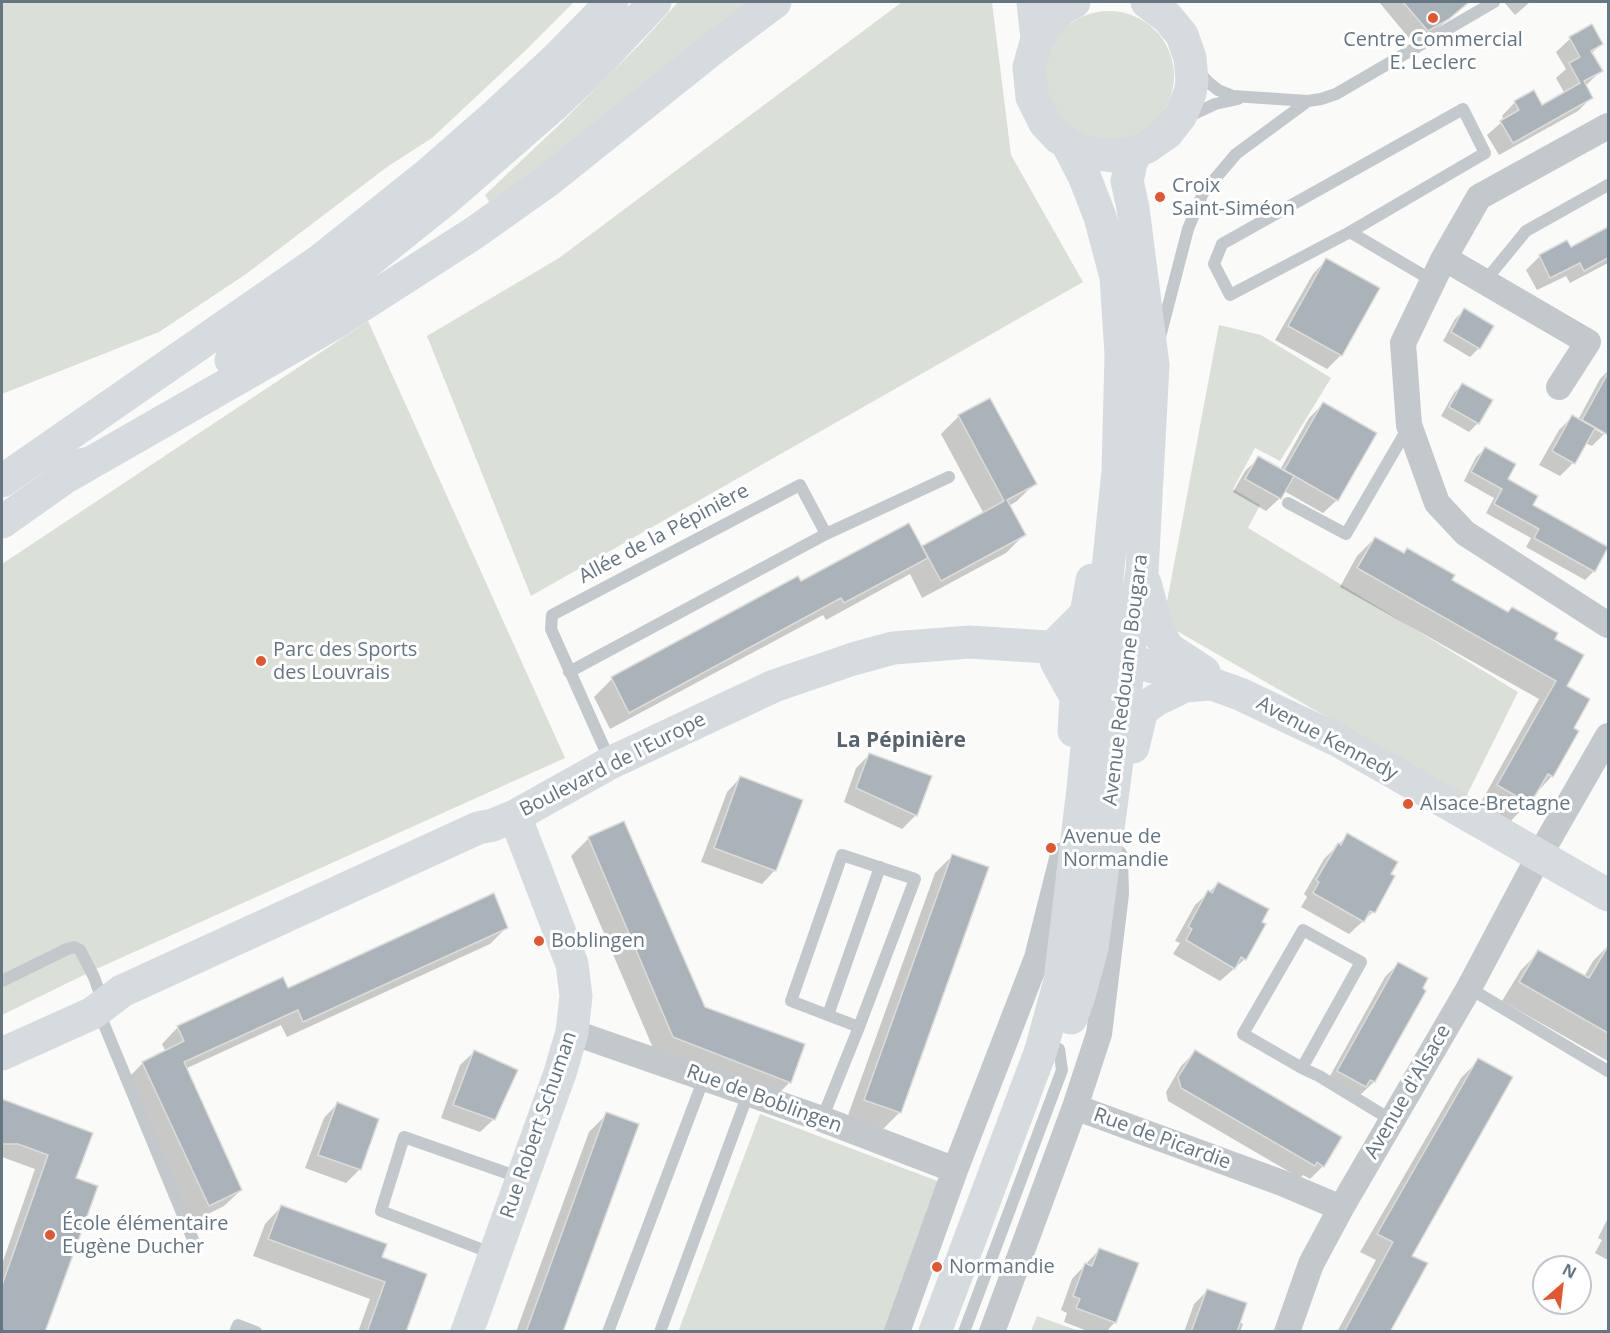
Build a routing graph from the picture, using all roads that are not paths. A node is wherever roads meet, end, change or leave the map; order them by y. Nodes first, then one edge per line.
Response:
1 (612, 2) edge
2 (655, 2) edge
3 (775, 2) edge
4 (1032, 2) edge
5 (1074, 2) edge
6 (1494, 2) edge
7 (1153, 4) edge
8 (1037, 39) junction
9 (1190, 57) junction
10 (1243, 98) junction
11 (1308, 101) junction
12 (1175, 125) junction
13 (1608, 126) edge
14 (1067, 143) junction
15 (1136, 152) junction
16 (1608, 185) edge
17 (1350, 232) junction
18 (1444, 258) junction
19 (1433, 281) junction
20 (1485, 281) junction
21 (1153, 365) junction
22 (1559, 387) dead end
23 (1410, 425) junction
24 (66, 477) junction
25 (949, 477) dead end
26 (2, 481) edge
27 (1288, 503) dead end
28 (2, 522) edge
29 (826, 534) junction
30 (1111, 534) junction
31 (1142, 572) junction
32 (1608, 625) edge
33 (1052, 648) junction
34 (1096, 656) junction
35 (1128, 661) junction
36 (570, 672) junction
37 (1209, 684) junction
38 (1240, 694) junction
39 (1607, 742) edge
40 (610, 763) junction
41 (1097, 792) junction
42 (514, 816) junction
43 (1103, 851) junction
44 (1539, 856) junction
45 (880, 867) junction
46 (1608, 895) edge
47 (2, 981) edge
48 (1060, 981) junction
49 (1469, 988) junction
50 (106, 998) junction
51 (828, 1015) junction
52 (859, 1027) junction
53 (572, 1032) junction
54 (2, 1035) edge
55 (1059, 1049) junction
56 (2, 1054) edge
57 (1302, 1068) junction
58 (1608, 1071) edge
59 (705, 1078) junction
60 (748, 1094) junction
61 (1076, 1107) junction
62 (822, 1119) junction
63 (1393, 1121) junction
64 (955, 1170) junction
65 (522, 1179) junction
66 (1341, 1208) junction
67 (194, 1242) dead end
68 (495, 1254) junction
69 (235, 1332) edge
70 (256, 1332) edge
71 (467, 1332) edge
72 (608, 1332) edge
73 (660, 1332) edge
74 (897, 1332) edge
75 (924, 1332) edge
76 (935, 1332) edge
77 (954, 1332) edge
78 (964, 1332) edge
79 (992, 1332) edge
80 (1287, 1332) edge

1 - 26 main road
2 - 24 main road
3 - 24 main road
4 - 8 main road
5 - 8 main road
6 - 11 lane
7 - 9 main road
8 - 14 main road
9 - 10 lane
9 - 12 main road
10 - 11 lane
10 - 12 lane
11 - 21 lane
12 - 15 main road
13 - 18 street
14 - 15 main road
14 - 30 main road, Avenue Redouane Bougara
15 - 21 main road, Avenue Redouane Bougara
16 - 20 lane
17 - 17 lane
17 - 19 lane
18 - 19 street
18 - 20 street
19 - 23 street
20 - 22 street
21 - 31 main road, Avenue Redouane Bougara
23 - 27 lane
23 - 32 street
24 - 28 main road
25 - 29 lane
29 - 36 lane
29 - 36 lane, Allée de la Pépinière
30 - 33 main road
30 - 34 main road, Avenue Redouane Bougara
30 - 35 main road
31 - 35 main road, Avenue Redouane Bougara
31 - 38 main road
33 - 34 main road, Boulevard de l'Europe
33 - 40 main road, Boulevard de l'Europe
33 - 41 main road
34 - 35 main road, Boulevard de l'Europe
34 - 41 main road, Avenue Redouane Bougara
34 - 43 main road
35 - 37 main road, Avenue Kennedy
35 - 41 main road, Avenue Redouane Bougara
36 - 40 lane, Allée de la Pépinière
37 - 38 main road, Avenue Kennedy
37 - 41 main road
38 - 44 main road, Avenue Kennedy
39 - 44 street, Avenue d'Alsace
40 - 42 main road, Boulevard de l'Europe
41 - 43 main road, Avenue Redouane Bougara
41 - 48 main road, Avenue Redouane Bougara
41 - 61 street, Rue de Picardie
41 - 64 street, Avenue Redouane Bougara
42 - 50 main road, Boulevard de l'Europe
42 - 53 main road, Rue Robert Schuman
43 - 55 main road, Avenue Redouane Bougara
44 - 46 main road, Avenue Kennedy
44 - 49 street, Avenue d'Alsace
45 - 51 lane
45 - 51 lane
45 - 52 lane
47 - 50 lane
48 - 75 lane
48 - 76 main road, Avenue Redouane Bougara
49 - 58 lane
49 - 63 street, Avenue d'Alsace
50 - 54 main road, Boulevard de l'Europe
50 - 56 main road, Boulevard de l'Europe
50 - 67 lane
51 - 52 lane
52 - 62 lane
53 - 59 street, Rue de Boblingen
53 - 65 main road, Rue Robert Schuman
55 - 77 main road, Avenue Redouane Bougara
55 - 78 lane
57 - 57 lane
57 - 63 lane
59 - 60 street, Rue de Boblingen
59 - 72 lane
60 - 62 street, Rue de Boblingen
60 - 73 lane
61 - 66 street, Rue de Picardie
61 - 79 street
62 - 64 street, Rue de Boblingen
63 - 66 street, Avenue d'Alsace
64 - 74 street, Avenue Redouane Bougara
65 - 68 main road, Rue Robert Schuman
65 - 68 lane
66 - 80 street, Avenue d'Alsace
68 - 71 main road, Rue Robert Schuman
69 - 70 lane

